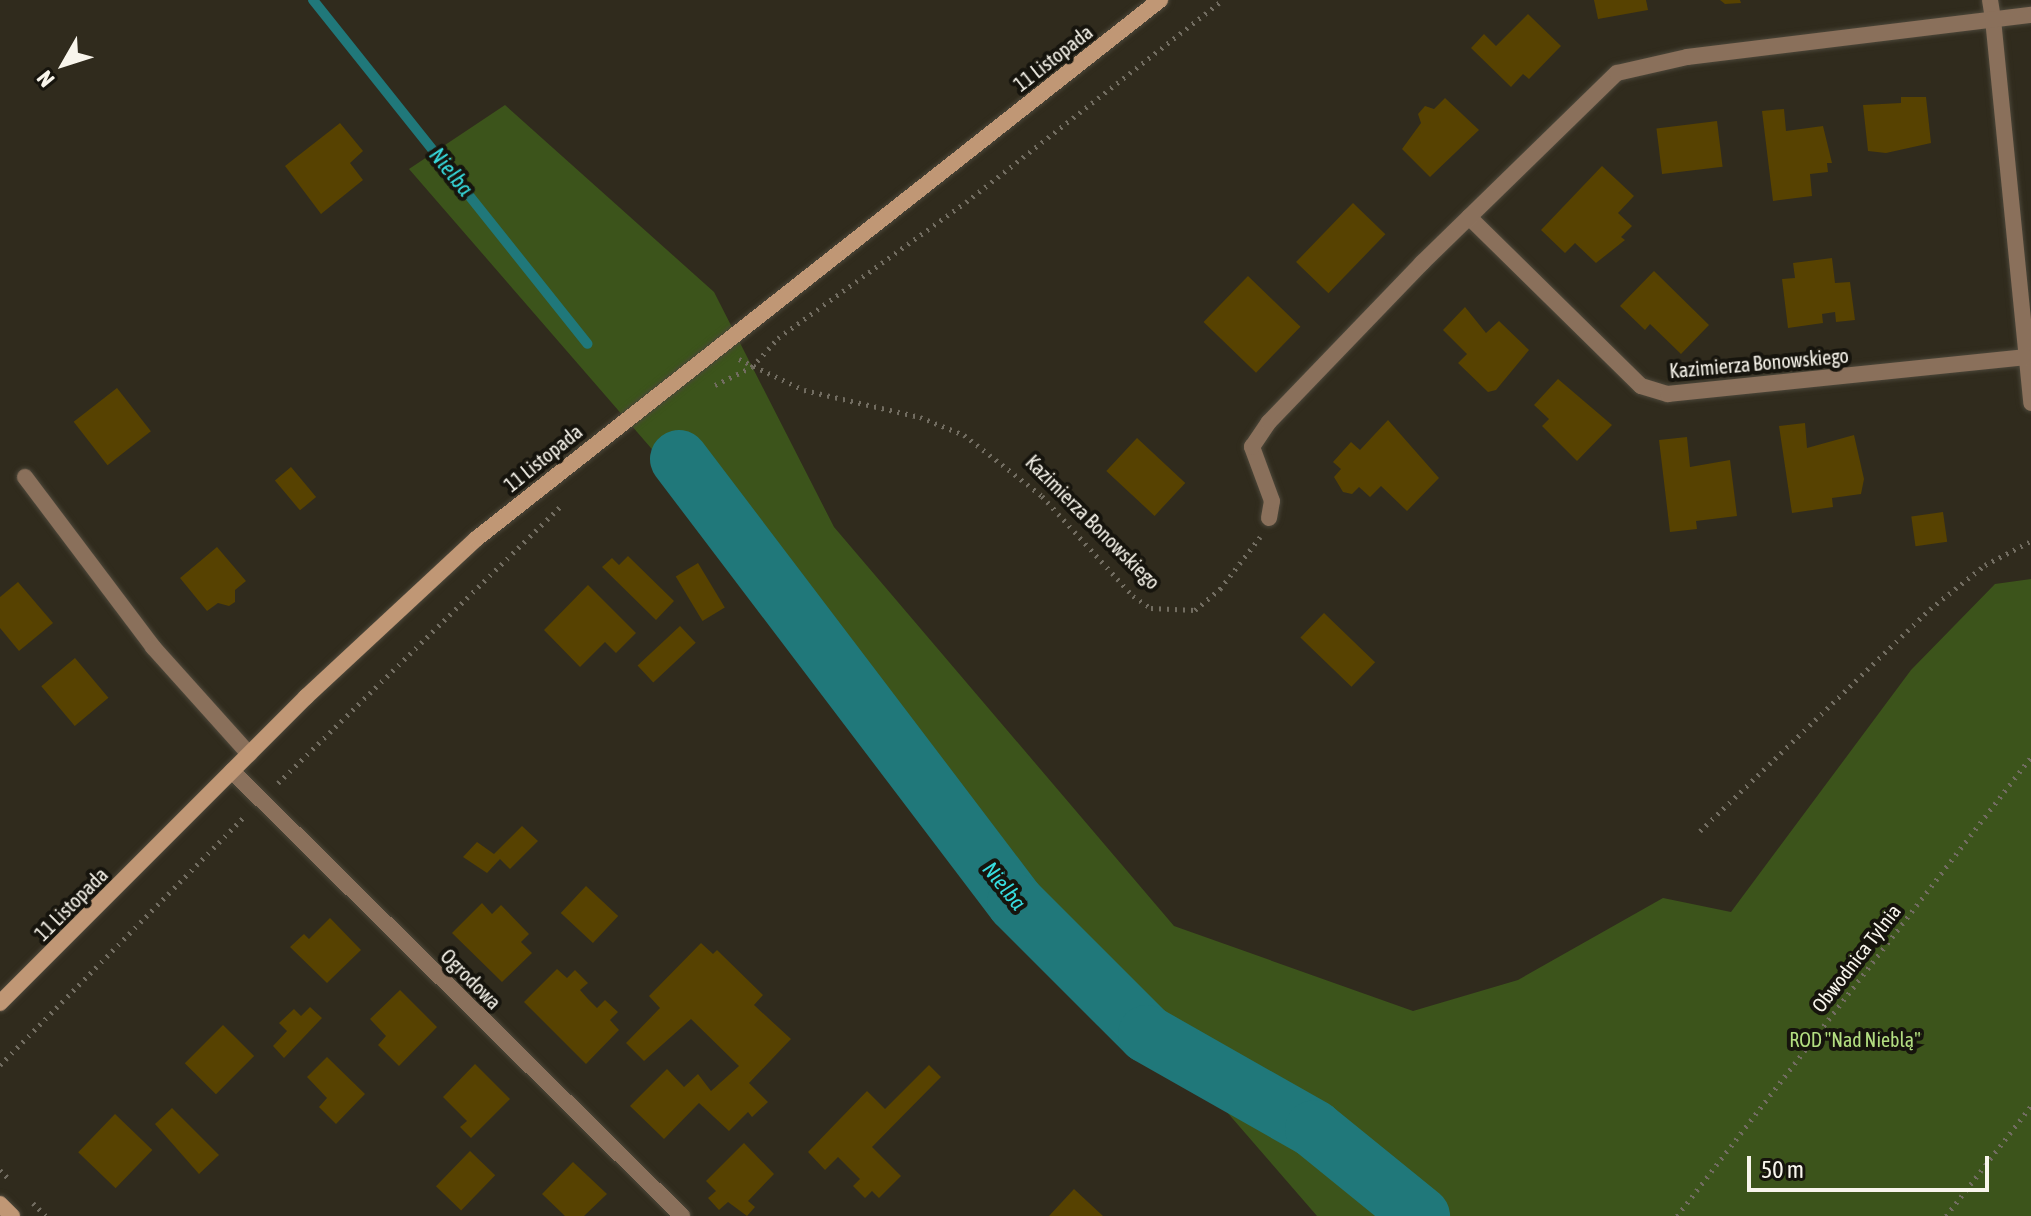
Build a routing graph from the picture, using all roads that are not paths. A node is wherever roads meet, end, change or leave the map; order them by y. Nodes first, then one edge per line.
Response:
1 (1160, 0) edge
2 (1990, 0) edge
3 (2031, 15) edge
4 (1993, 19) junction
5 (1469, 217) junction
6 (2026, 357) junction
7 (2031, 403) edge
8 (25, 477) dead end
9 (1269, 518) road end
10 (249, 754) junction
11 (232, 771) junction
12 (0, 1003) edge
13 (0, 1204) edge
14 (12, 1216) edge
15 (682, 1216) edge

1 - 10 main road, 11 Listopada
2 - 4 street
3 - 4 street
4 - 5 street
4 - 6 street
5 - 6 street, Kazimierza Bonowskiego
5 - 9 street
6 - 7 street
8 - 10 street
10 - 11 main road, 11 Listopada
11 - 12 main road, 11 Listopada
11 - 15 street, Ogrodowa
13 - 14 main road

